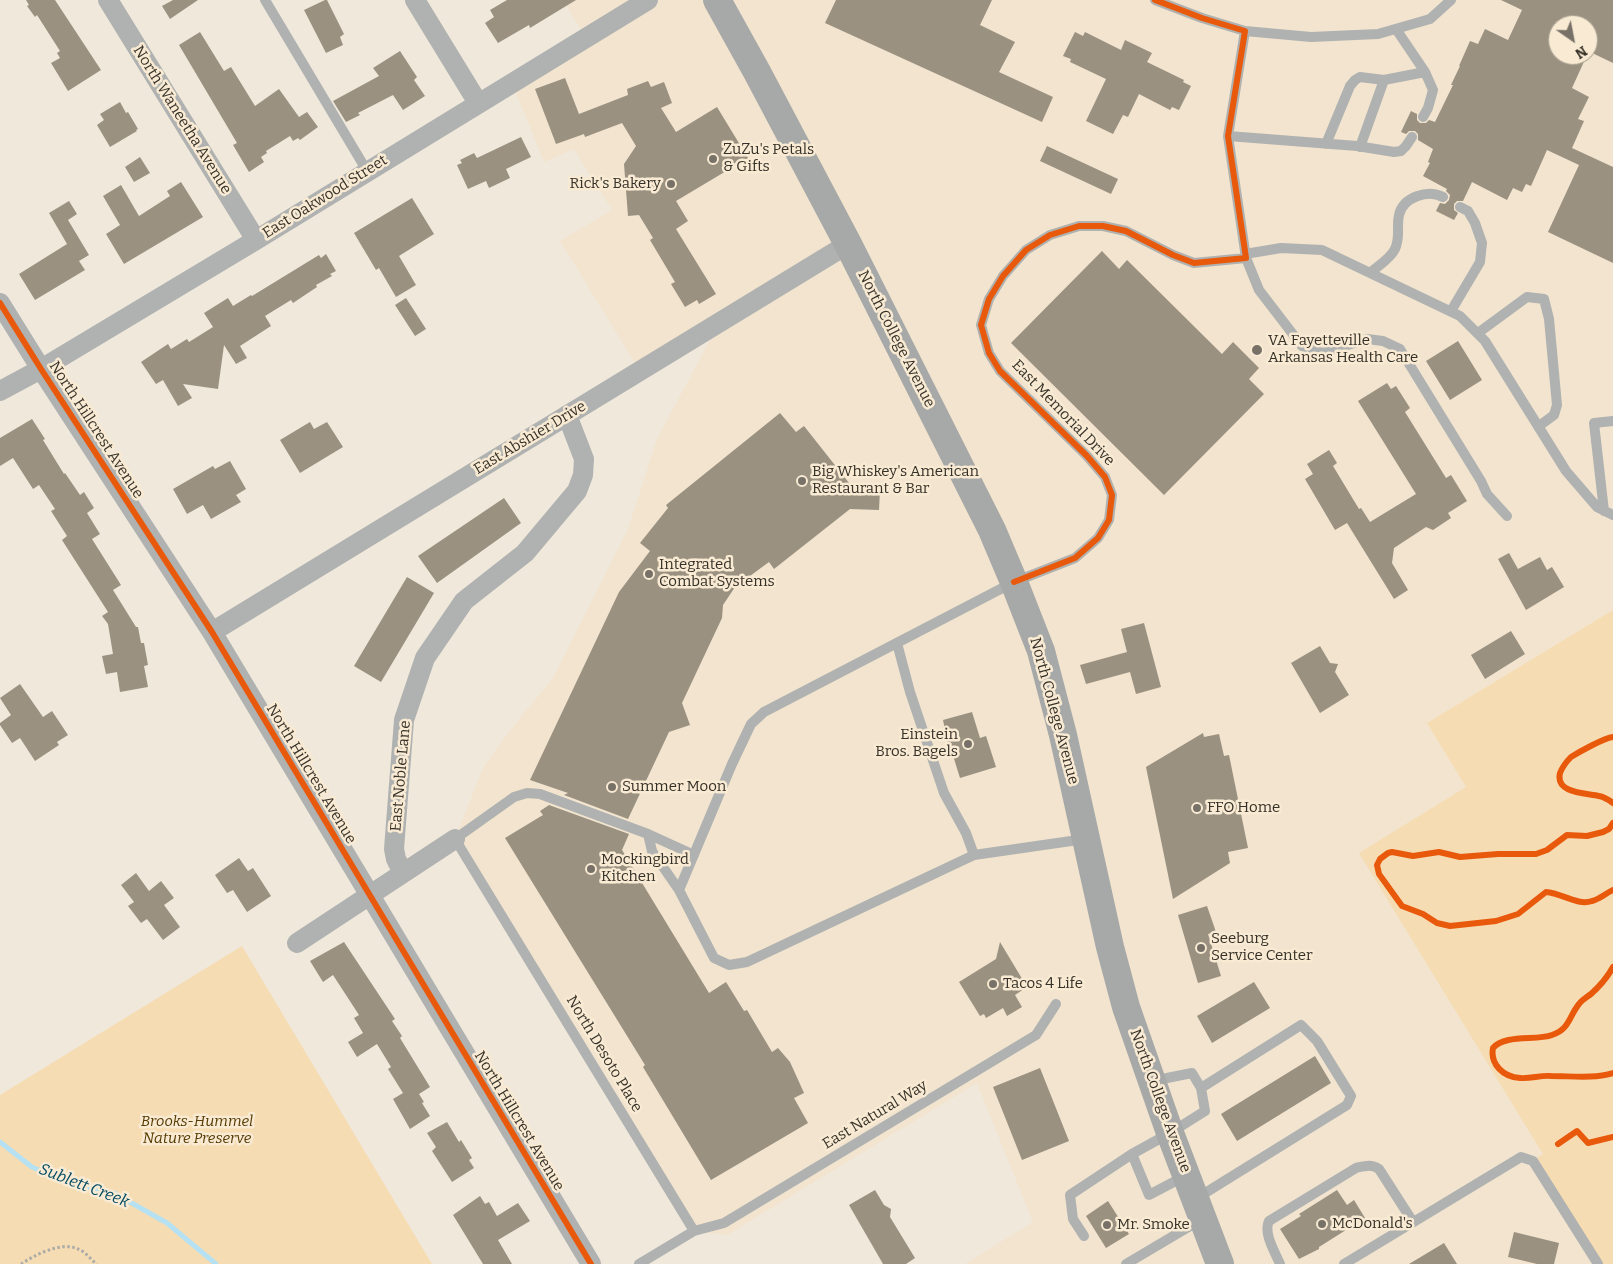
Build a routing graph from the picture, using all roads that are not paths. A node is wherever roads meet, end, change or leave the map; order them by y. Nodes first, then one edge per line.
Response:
1 (108, 0) edge
2 (265, 0) edge
3 (415, 0) edge
4 (648, 0) edge
5 (717, 0) edge
6 (1155, 0) edge
7 (1451, 0) edge
8 (1396, 29) junction
9 (1245, 30) junction
10 (1425, 72) junction
11 (1384, 80) junction
12 (478, 104) junction
13 (1423, 117) dead end
14 (1228, 136) junction
15 (1412, 137) dead end
16 (1326, 144) junction
17 (1360, 147) junction
18 (368, 171) junction
19 (1443, 197) dead end
20 (1460, 207) dead end
21 (256, 240) junction
22 (848, 244) junction
23 (1246, 256) junction
24 (1370, 273) junction
25 (0, 303) edge
26 (1451, 311) junction
27 (1478, 333) junction
28 (41, 369) junction
29 (0, 391) edge
30 (567, 415) junction
31 (1613, 421) edge
32 (1539, 426) junction
33 (1609, 513) edge
34 (1507, 516) dead end
35 (1014, 582) junction
36 (212, 632) junction
37 (897, 644) junction
38 (648, 834) junction
39 (455, 839) junction
40 (1086, 839) junction
41 (694, 855) junction
42 (974, 855) junction
43 (403, 873) junction
44 (679, 890) junction
45 (369, 896) junction
46 (297, 943) dead end
47 (1056, 1004) dead end
48 (1152, 1082) junction
49 (1201, 1088) junction
50 (1170, 1133) junction
51 (1132, 1154) junction
52 (1195, 1198) junction
53 (1413, 1222) junction
54 (694, 1231) junction
55 (1084, 1236) dead end
56 (1218, 1263) edge
57 (591, 1264) edge
58 (639, 1264) edge
59 (1126, 1264) edge
60 (1280, 1264) edge
61 (1344, 1264) edge
62 (1598, 1264) edge

1 - 21 street, North Waneetha Avenue
2 - 18 lane
3 - 12 street
4 - 12 street, East Oakwood Street
5 - 22 main road, North College Avenue
6 - 9 lane
7 - 8 lane
8 - 9 lane
8 - 10 lane
9 - 14 lane
10 - 11 lane
10 - 13 lane
11 - 16 lane
11 - 17 lane
12 - 18 street, East Oakwood Street
14 - 16 lane
14 - 23 lane
15 - 17 lane
16 - 17 lane
18 - 21 street, East Oakwood Street
19 - 24 lane
20 - 26 lane
21 - 28 street, East Oakwood Street
22 - 30 street, East Abshier Drive
22 - 35 main road, North College Avenue
23 - 24 lane, East Memorial Drive
23 - 34 lane
23 - 35 lane, East Memorial Drive
24 - 26 lane, East Memorial Drive
25 - 28 street, North Hillcrest Avenue
26 - 27 lane, East Memorial Drive
27 - 32 lane, East Memorial Drive
27 - 32 lane
28 - 29 street, East Oakwood Street
28 - 36 street, North Hillcrest Avenue
30 - 36 street, East Abshier Drive
30 - 43 street, East Noble Lane
31 - 33 lane
32 - 33 lane, East Memorial Drive
35 - 37 lane, East Memorial Drive
35 - 40 main road, North College Avenue
36 - 45 street, North Hillcrest Avenue
37 - 41 lane, East Memorial Drive
37 - 42 lane
38 - 39 lane
38 - 41 lane
38 - 44 lane
39 - 43 street
39 - 54 lane, North Desoto Place
40 - 42 lane
40 - 48 main road, North College Avenue
41 - 44 lane, East Memorial Drive
42 - 44 lane
43 - 45 street
45 - 46 street
45 - 57 street, North Hillcrest Avenue
47 - 54 lane, East Natural Way
48 - 49 lane
48 - 50 main road, North College Avenue
49 - 50 lane
49 - 52 lane
50 - 51 lane
50 - 52 main road, North College Avenue
51 - 52 lane
51 - 55 lane
52 - 56 main road, North College Avenue
52 - 59 lane
53 - 60 lane
53 - 61 lane
53 - 62 lane
54 - 58 lane

